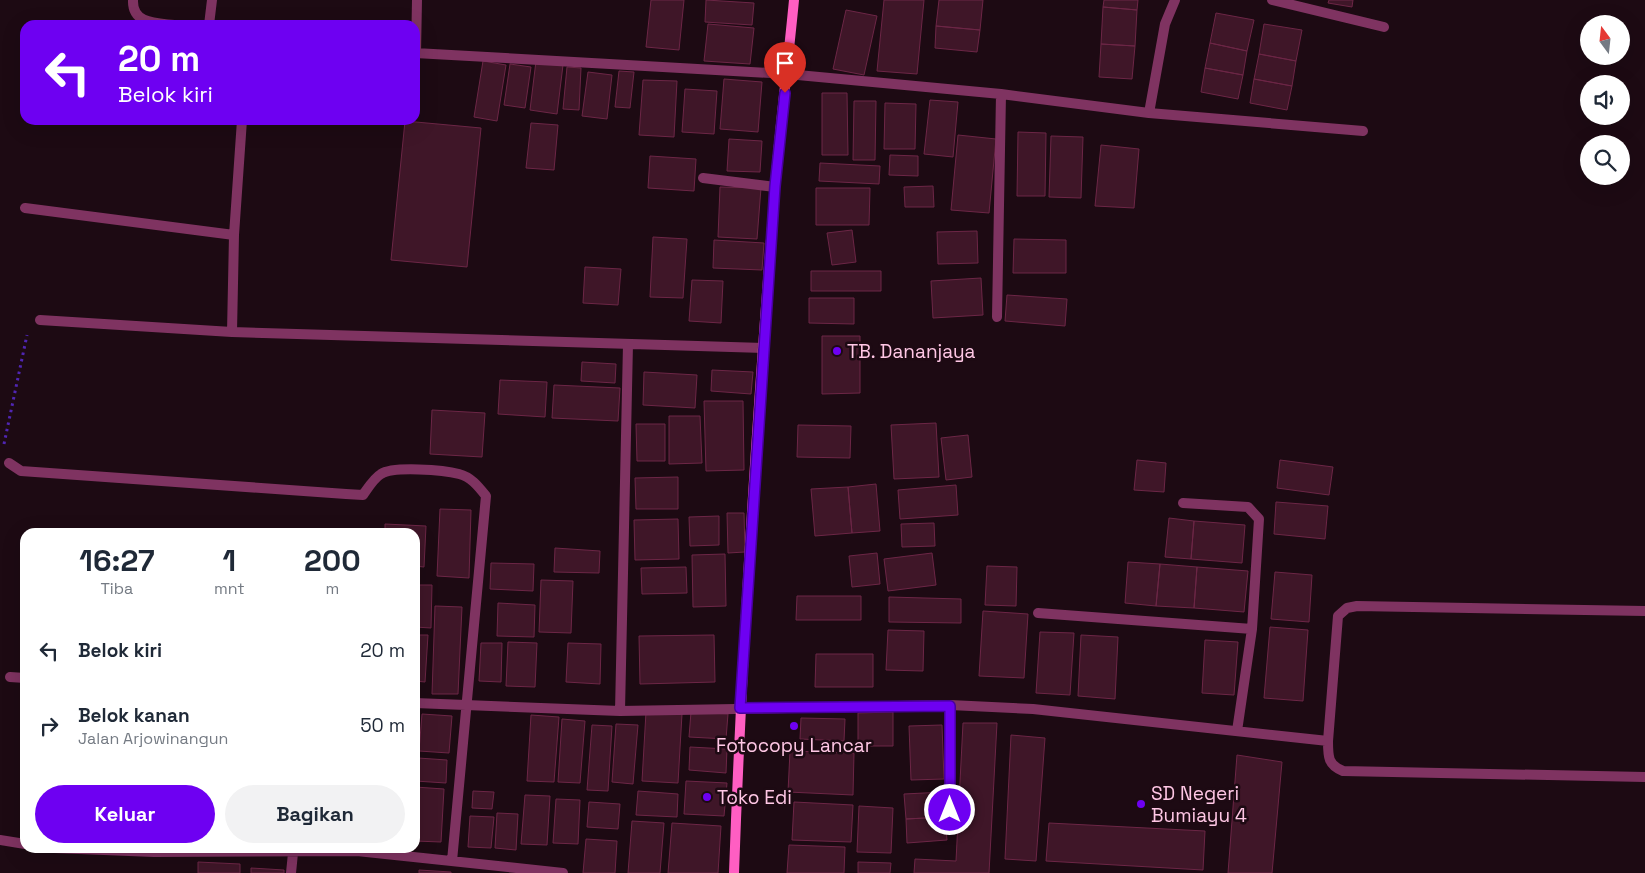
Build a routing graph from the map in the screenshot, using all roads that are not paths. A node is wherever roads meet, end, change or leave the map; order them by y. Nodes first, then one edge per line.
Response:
1 (133, 0) edge
2 (212, 0) edge
3 (417, 0) edge
4 (794, 0) edge
5 (1175, 0) edge
6 (1272, 0) edge
7 (144, 20) edge
8 (210, 20) edge
9 (417, 20) edge
10 (1384, 26) dead end
11 (420, 53) edge
12 (787, 74) junction
13 (1001, 94) junction
14 (1149, 112) junction
15 (242, 125) edge
16 (1363, 131) dead end
17 (702, 178) dead end
18 (775, 186) junction
19 (25, 208) dead end
20 (234, 235) junction
21 (997, 317) dead end
22 (40, 320) road end
23 (232, 332) junction
24 (628, 344) junction
25 (764, 348) junction
26 (9, 463) road end
27 (1183, 503) dead end
28 (1645, 611) edge
29 (1038, 613) dead end
30 (1252, 629) junction
31 (10, 677) dead end
32 (20, 678) edge
33 (420, 703) edge
34 (466, 706) junction
35 (950, 706) junction
36 (740, 708) junction
37 (620, 711) junction
38 (1236, 731) junction
39 (1328, 742) junction
40 (1645, 777) edge
41 (950, 827) dead end
42 (0, 840) edge
43 (20, 843) edge
44 (293, 853) edge
45 (367, 853) edge
46 (452, 861) junction
47 (291, 873) edge
48 (563, 873) edge
49 (734, 873) edge

1 - 7 street
2 - 8 street
3 - 9 street
4 - 12 main road
5 - 14 street
6 - 10 street
11 - 12 street
12 - 13 street
12 - 18 main road
13 - 14 street
13 - 21 street
14 - 16 street
15 - 20 street
17 - 18 street
18 - 25 main road
19 - 20 street
20 - 23 street
22 - 23 street
23 - 24 street
24 - 25 street
24 - 37 street
25 - 36 main road
26 - 34 street
27 - 30 street
28 - 39 street
29 - 30 street
30 - 38 street
31 - 32 street
33 - 34 street
34 - 37 street
34 - 46 street
35 - 36 street
35 - 38 street
35 - 41 street
36 - 37 street
36 - 49 main road
38 - 39 street
39 - 40 street
42 - 43 street
44 - 47 street
45 - 46 street
46 - 48 street

